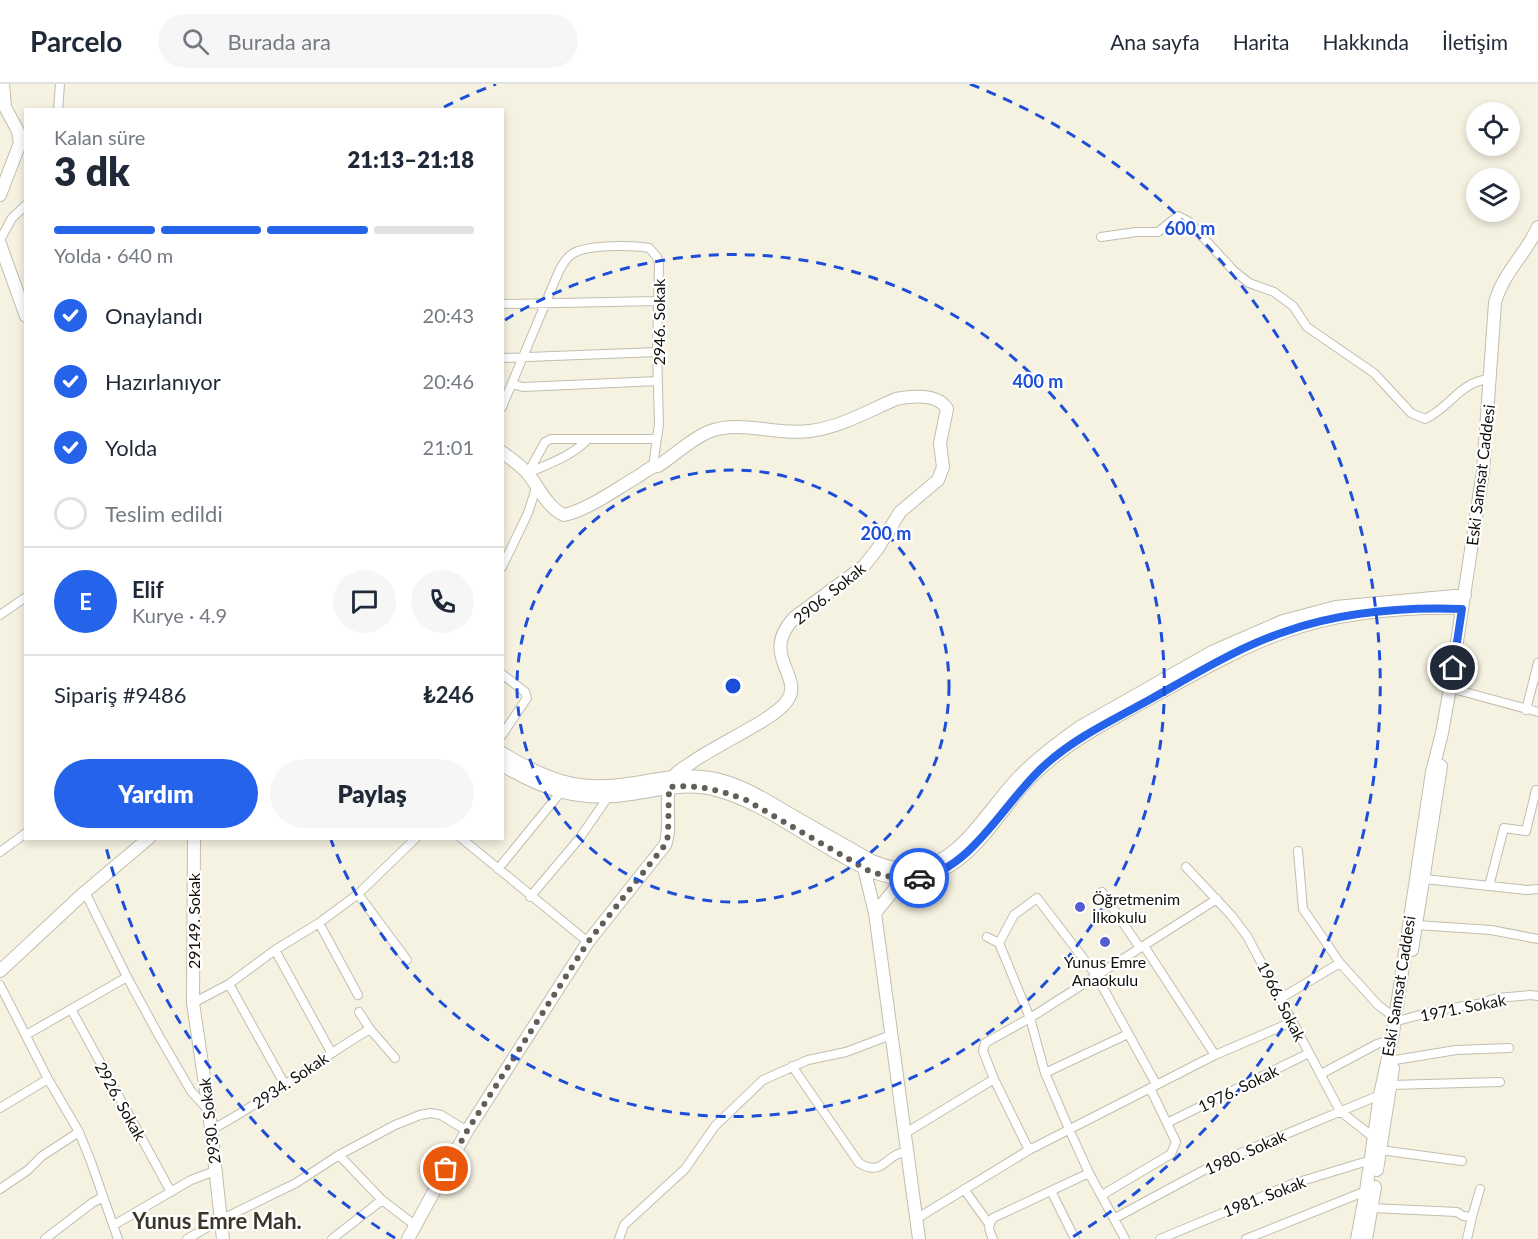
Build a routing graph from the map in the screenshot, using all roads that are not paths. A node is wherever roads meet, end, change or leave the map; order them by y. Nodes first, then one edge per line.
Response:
1 (3, 84) edge
2 (60, 84) edge
3 (58, 108) edge
4 (0, 195) edge
5 (24, 207) edge
6 (1538, 227) edge
7 (1101, 237) dead end
8 (0, 242) edge
9 (659, 301) junction
10 (504, 304) edge
11 (546, 305) junction
12 (24, 310) edge
13 (657, 352) junction
14 (504, 358) edge
15 (524, 358) junction
16 (1490, 379) junction
17 (658, 381) junction
18 (512, 384) junction
19 (504, 402) edge
20 (656, 439) junction
21 (587, 440) junction
22 (504, 454) edge
23 (653, 466) junction
24 (528, 473) junction
25 (536, 488) junction
26 (504, 563) edge
27 (1465, 595) junction
28 (24, 598) edge
29 (1462, 609) junction
30 (0, 615) edge
31 (1538, 663) edge
32 (504, 676) edge
33 (1450, 688) junction
34 (1526, 710) junction
35 (1538, 712) edge
36 (504, 732) edge
37 (1442, 733) junction
38 (504, 754) edge
39 (504, 766) edge
40 (671, 782) junction
41 (1538, 791) edge
42 (560, 792) junction
43 (608, 796) junction
44 (24, 834) edge
45 (147, 840) edge
46 (194, 840) edge
47 (414, 840) edge
48 (462, 840) edge
49 (1298, 850) dead end
50 (0, 852) edge
51 (863, 862) junction
52 (1186, 867) dead end
53 (498, 869) junction
54 (903, 879) junction
55 (1424, 879) junction
56 (1489, 886) junction
57 (1538, 889) edge
58 (85, 892) junction
59 (1102, 892) dead end
60 (358, 894) junction
61 (530, 897) junction
62 (1217, 899) junction
63 (875, 913) junction
64 (319, 923) junction
65 (1416, 925) junction
66 (987, 937) dead end
67 (1538, 939) edge
68 (588, 942) junction
69 (999, 943) junction
70 (1142, 947) junction
71 (275, 950) junction
72 (407, 960) dead end
73 (1340, 963) junction
74 (0, 971) edge
75 (1096, 975) junction
76 (127, 977) junction
77 (229, 984) junction
78 (0, 985) edge
79 (358, 995) dead end
80 (1535, 995) edge
81 (1281, 998) junction
82 (193, 1003) junction
83 (71, 1009) junction
84 (359, 1012) dead end
85 (1030, 1018) junction
86 (1398, 1019) junction
87 (1292, 1022) junction
88 (370, 1029) junction
89 (1128, 1034) junction
90 (26, 1035) junction
91 (891, 1035) junction
92 (1392, 1039) junction
93 (1509, 1048) dead end
94 (331, 1052) junction
95 (1309, 1053) junction
96 (1215, 1055) junction
97 (395, 1058) dead end
98 (1395, 1060) junction
99 (792, 1066) junction
100 (1045, 1073) junction
101 (1321, 1074) junction
102 (48, 1079) junction
103 (994, 1079) junction
104 (1500, 1082) dead end
105 (285, 1085) junction
106 (1390, 1085) junction
107 (1153, 1086) junction
108 (1380, 1095) junction
109 (0, 1108) edge
110 (209, 1111) junction
111 (1340, 1111) junction
112 (1167, 1123) junction
113 (1069, 1129) junction
114 (211, 1130) junction
115 (467, 1131) junction
116 (79, 1132) junction
117 (904, 1134) junction
118 (1373, 1137) junction
119 (1380, 1149) junction
120 (1029, 1150) junction
121 (907, 1152) junction
122 (339, 1155) junction
123 (1371, 1160) junction
124 (1462, 1161) dead end
125 (215, 1171) junction
126 (1089, 1173) junction
127 (964, 1189) junction
128 (1480, 1189) dead end
129 (0, 1190) edge
130 (1051, 1191) junction
131 (1366, 1191) junction
132 (171, 1192) junction
133 (1102, 1195) junction
134 (103, 1197) junction
135 (382, 1200) junction
136 (1372, 1208) junction
137 (1472, 1217) junction
138 (1114, 1218) junction
139 (916, 1219) junction
140 (220, 1220) junction
141 (989, 1224) junction
142 (114, 1225) junction
143 (416, 1226) junction
144 (1121, 1237) edge
145 (45, 1239) edge
146 (118, 1239) edge
147 (187, 1239) edge
148 (223, 1239) edge
149 (332, 1239) edge
150 (408, 1239) edge
151 (619, 1239) edge
152 (919, 1239) edge
153 (993, 1239) edge
154 (1075, 1239) edge
155 (1160, 1239) edge
156 (1247, 1239) edge
157 (1357, 1239) edge
158 (1366, 1239) edge
159 (1467, 1239) edge

1 - 4 street
2 - 3 street
5 - 8 street
6 - 16 street, Eski Samsat Caddesi
7 - 16 street
8 - 12 street
9 - 11 street
9 - 11 street, 2946. Sokak
9 - 13 street, 2946. Sokak
10 - 11 street
11 - 15 street, 2946. Sokak
13 - 15 street
13 - 17 street, 2946. Sokak
14 - 15 street
15 - 18 street, 2946. Sokak
16 - 27 street, Eski Samsat Caddesi
17 - 18 street
17 - 20 street, 2946. Sokak
18 - 19 street, 2946. Sokak
20 - 21 street
20 - 23 street, 2946. Sokak
21 - 24 street
21 - 24 street
22 - 24 street, 2906. Sokak
23 - 25 street, 2906. Sokak
23 - 40 street, 2906. Sokak
24 - 25 street, 2906. Sokak
25 - 26 street
27 - 29 street, Eski Samsat Caddesi
27 - 51 street
28 - 30 street
29 - 33 street, Eski Samsat Caddesi
29 - 54 street
31 - 34 street
32 - 36 street
33 - 34 street
33 - 37 street, Eski Samsat Caddesi
34 - 35 street
37 - 55 street, Eski Samsat Caddesi
37 - 86 street, Eski Samsat Caddesi
38 - 40 street
39 - 42 street
40 - 43 street
40 - 51 street
40 - 68 street
41 - 56 street
42 - 43 street
42 - 53 street
43 - 61 street
44 - 50 street
45 - 58 street
46 - 82 street, 29149. Sokak
47 - 60 street
48 - 53 street
49 - 73 street
51 - 54 street
51 - 63 street
52 - 62 street, 1966. Sokak
53 - 61 street
54 - 63 street
55 - 56 street
55 - 65 street, Eski Samsat Caddesi
56 - 57 street
58 - 74 street
58 - 76 street
59 - 70 street
60 - 64 street
60 - 72 street
61 - 68 street
62 - 70 street
62 - 81 street, 1966. Sokak
63 - 91 street
64 - 71 street
64 - 79 street
65 - 67 street
65 - 86 street, Eski Samsat Caddesi
66 - 69 street
68 - 115 street
69 - 75 street
69 - 85 street
70 - 75 street
70 - 96 street
71 - 77 street
71 - 94 street
73 - 81 street
73 - 86 street
75 - 85 street
75 - 89 street
76 - 83 street
76 - 110 street
77 - 82 street
77 - 105 street
78 - 90 street
80 - 86 street, 1971. Sokak
81 - 87 street, 1966. Sokak
82 - 110 street, 2930. Sokak
83 - 90 street
83 - 132 street, 2926. Sokak
84 - 88 street
85 - 100 street
85 - 103 street
86 - 92 street, Eski Samsat Caddesi
86 - 98 street, Eski Samsat Caddesi
87 - 95 street, 1966. Sokak
87 - 96 street
88 - 94 street, 2934. Sokak
88 - 97 street
89 - 100 street
89 - 107 street
90 - 102 street
91 - 99 street
91 - 117 street
92 - 101 street
92 - 108 street, Eski Samsat Caddesi
93 - 98 street
94 - 105 street, 2934. Sokak
95 - 101 street, 1966. Sokak
95 - 112 street, 1976. Sokak
96 - 107 street
98 - 106 street, Eski Samsat Caddesi
99 - 121 street
99 - 151 street
100 - 113 street
101 - 111 street, 1966. Sokak
102 - 109 street
102 - 116 street
103 - 117 street
103 - 120 street
104 - 106 street
105 - 114 street, 2934. Sokak
106 - 119 street, Eski Samsat Caddesi
107 - 112 street
107 - 113 street
108 - 111 street, 1980. Sokak
108 - 118 street, Eski Samsat Caddesi
110 - 114 street, 2930. Sokak
111 - 118 street, 1966. Sokak
111 - 138 street, 1980. Sokak
112 - 133 street
113 - 120 street
113 - 126 street
114 - 125 street, 2930. Sokak
115 - 122 street
115 - 143 street
116 - 129 street
116 - 134 street
117 - 121 street
118 - 123 street, Eski Samsat Caddesi
119 - 124 street
119 - 136 street, Eski Samsat Caddesi
120 - 127 street
121 - 139 street
122 - 135 street
122 - 140 street
123 - 131 street, Eski Samsat Caddesi
123 - 155 street, 1981. Sokak
125 - 132 street
125 - 140 street, 2930. Sokak
126 - 130 street
126 - 133 street
127 - 139 street
127 - 141 street
128 - 137 street
130 - 141 street
130 - 154 street
131 - 156 street
131 - 157 street, Eski Samsat Caddesi
132 - 142 street
133 - 138 street
134 - 142 street
134 - 145 street
135 - 143 street
135 - 149 street
136 - 137 street
136 - 158 street, Eski Samsat Caddesi
137 - 159 street
138 - 144 street
139 - 152 street
140 - 147 street
140 - 148 street, 2930. Sokak
141 - 153 street
142 - 146 street
143 - 150 street

